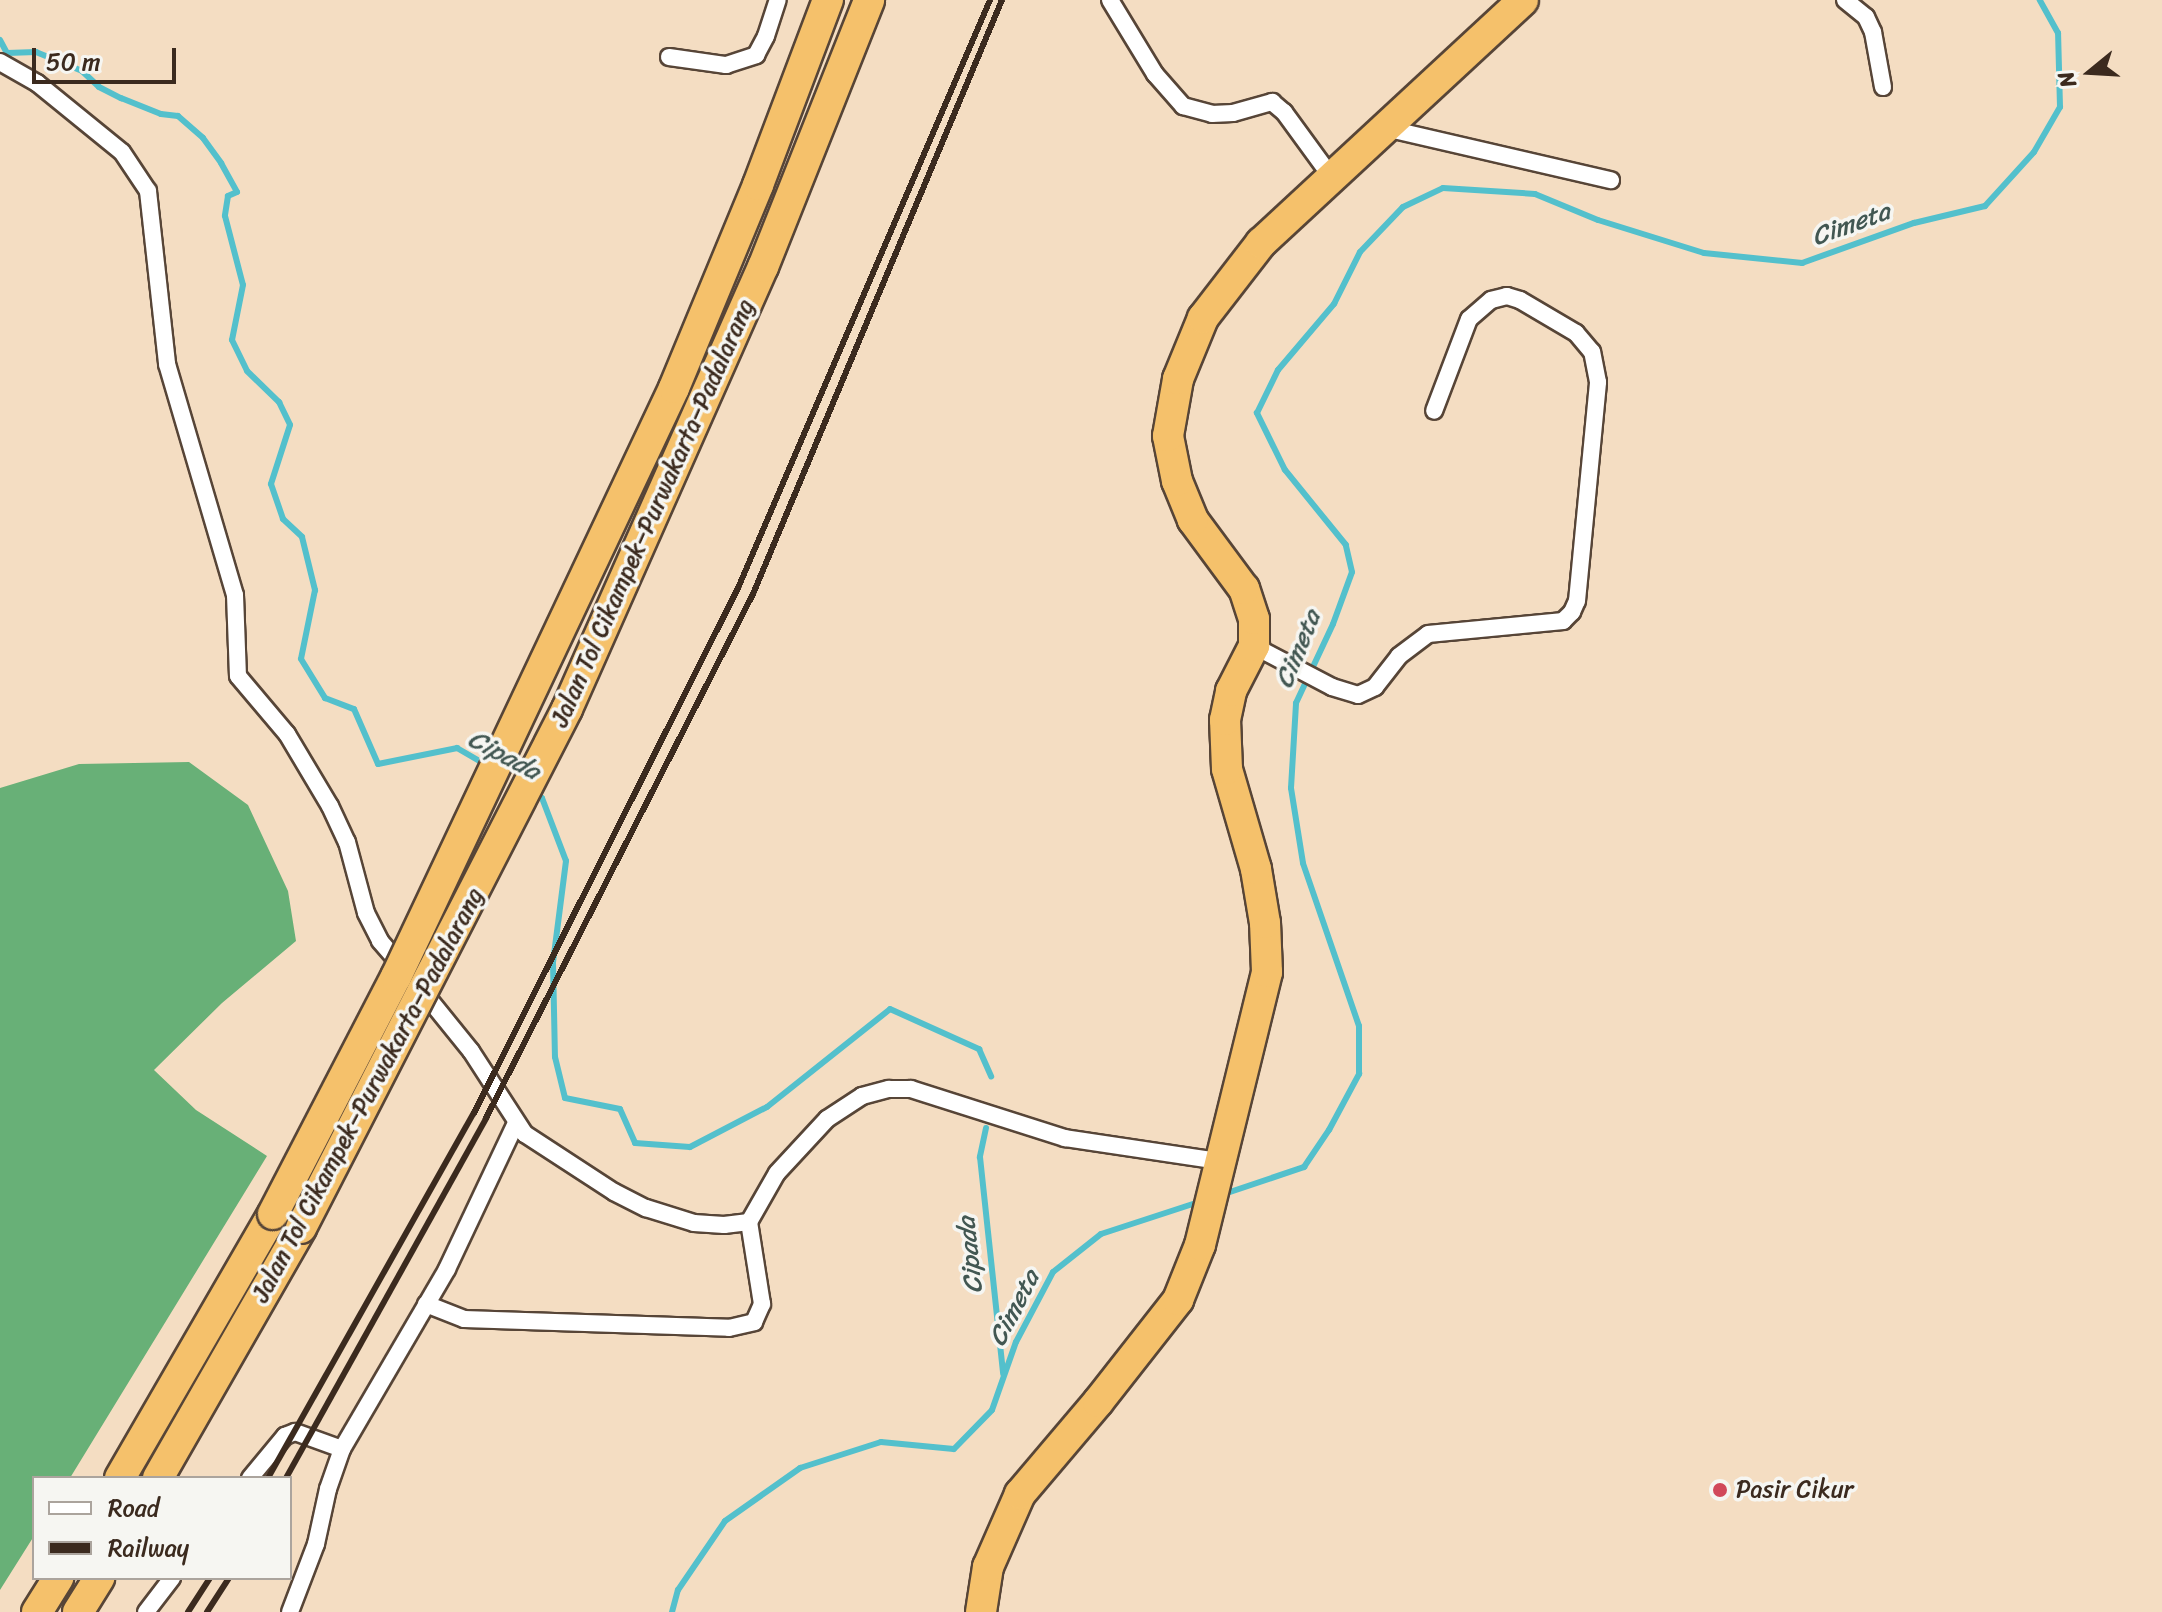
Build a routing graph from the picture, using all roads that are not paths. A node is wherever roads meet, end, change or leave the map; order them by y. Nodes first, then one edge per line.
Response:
1 (778, 0) edge
2 (828, 0) edge
3 (869, 0) edge
4 (1110, 0) edge
5 (1523, 0) edge
6 (1845, 0) edge
7 (669, 57) dead end
8 (0, 62) edge
9 (1883, 87) dead end
10 (1385, 128) junction
11 (1330, 175) junction
12 (1611, 180) dead end
13 (1434, 411) dead end
14 (1254, 646) junction
15 (516, 1123) junction
16 (1216, 1173) junction
17 (749, 1222) junction
18 (426, 1304) junction
19 (342, 1449) junction
20 (121, 1476) edge
21 (159, 1476) edge
22 (252, 1476) edge
23 (57, 1580) edge
24 (98, 1580) edge
25 (170, 1580) edge
26 (37, 1612) edge
27 (78, 1612) edge
28 (146, 1612) edge
29 (290, 1612) edge
30 (981, 1612) edge

1 - 7 street
2 - 20 highway, Jalan Tol Cikampek–Purwakarta–Padalarang, bridge
3 - 21 highway, Jalan Tol Cikampek–Purwakarta–Padalarang, bridge
4 - 11 street
5 - 10 highway
6 - 9 street
8 - 15 street
10 - 11 highway
10 - 12 street
11 - 14 highway
13 - 14 street
14 - 16 highway
15 - 17 street
15 - 18 street
16 - 17 street
16 - 30 highway
17 - 18 street
18 - 19 street
19 - 22 street
19 - 29 street
23 - 26 highway
24 - 27 highway
25 - 28 street

